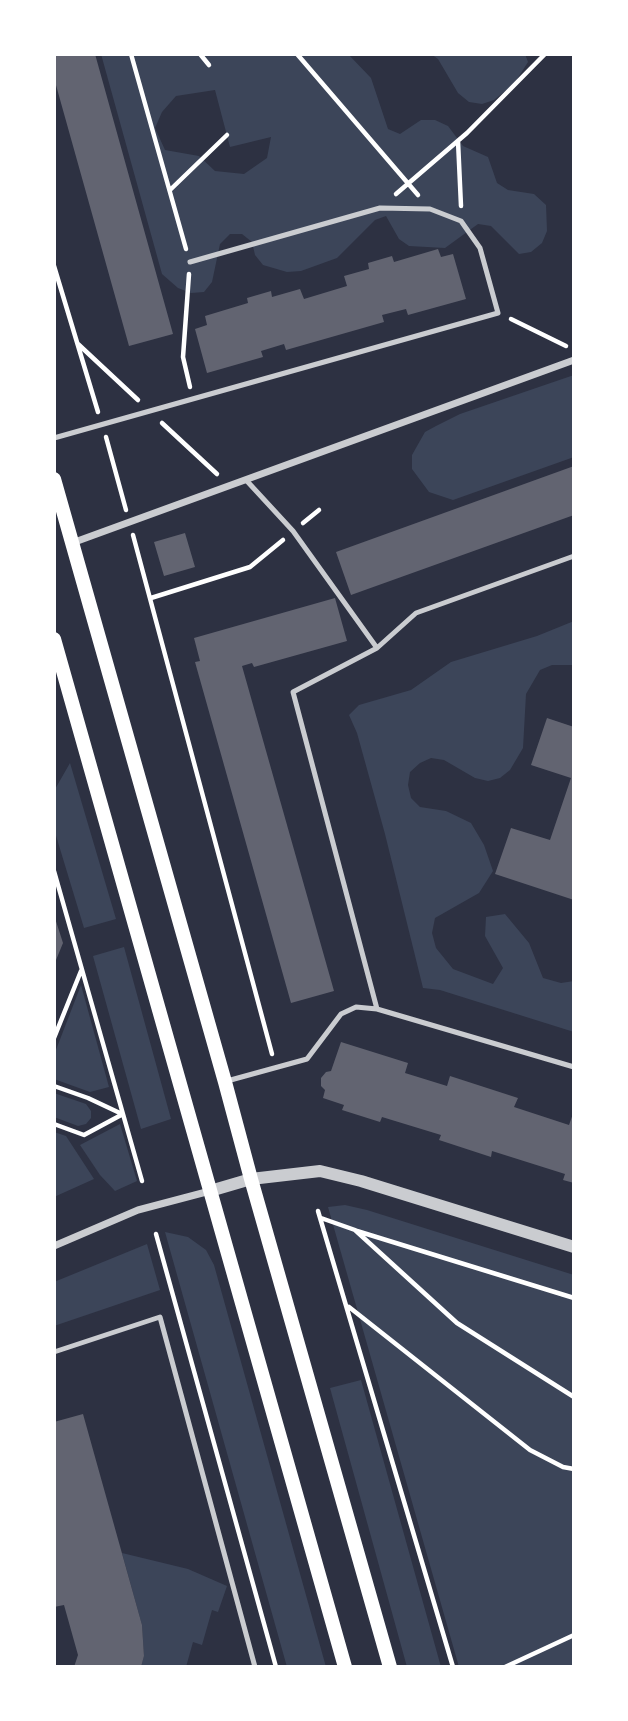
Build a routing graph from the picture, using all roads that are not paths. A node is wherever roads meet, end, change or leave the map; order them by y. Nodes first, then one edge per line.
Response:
1 (190, 262) road end
2 (574, 360) edge
3 (54, 438) edge
4 (54, 479) edge
5 (246, 480) junction
6 (72, 543) junction
7 (574, 556) edge
8 (54, 639) edge
9 (377, 649) junction
10 (377, 1009) junction
11 (574, 1067) edge
12 (225, 1082) junction
13 (251, 1180) junction
14 (209, 1191) junction
15 (54, 1246) edge
16 (574, 1247) edge
17 (54, 1352) edge
18 (255, 1667) edge
19 (345, 1667) edge
20 (390, 1667) edge

1 - 3 lane
2 - 5 street
4 - 6 main road
5 - 6 street
5 - 9 lane
6 - 12 main road
7 - 9 lane
8 - 14 main road
9 - 10 lane
10 - 11 lane
10 - 12 lane
12 - 13 main road
13 - 14 street
13 - 16 street
13 - 20 main road
14 - 15 street
14 - 19 main road
17 - 18 lane

